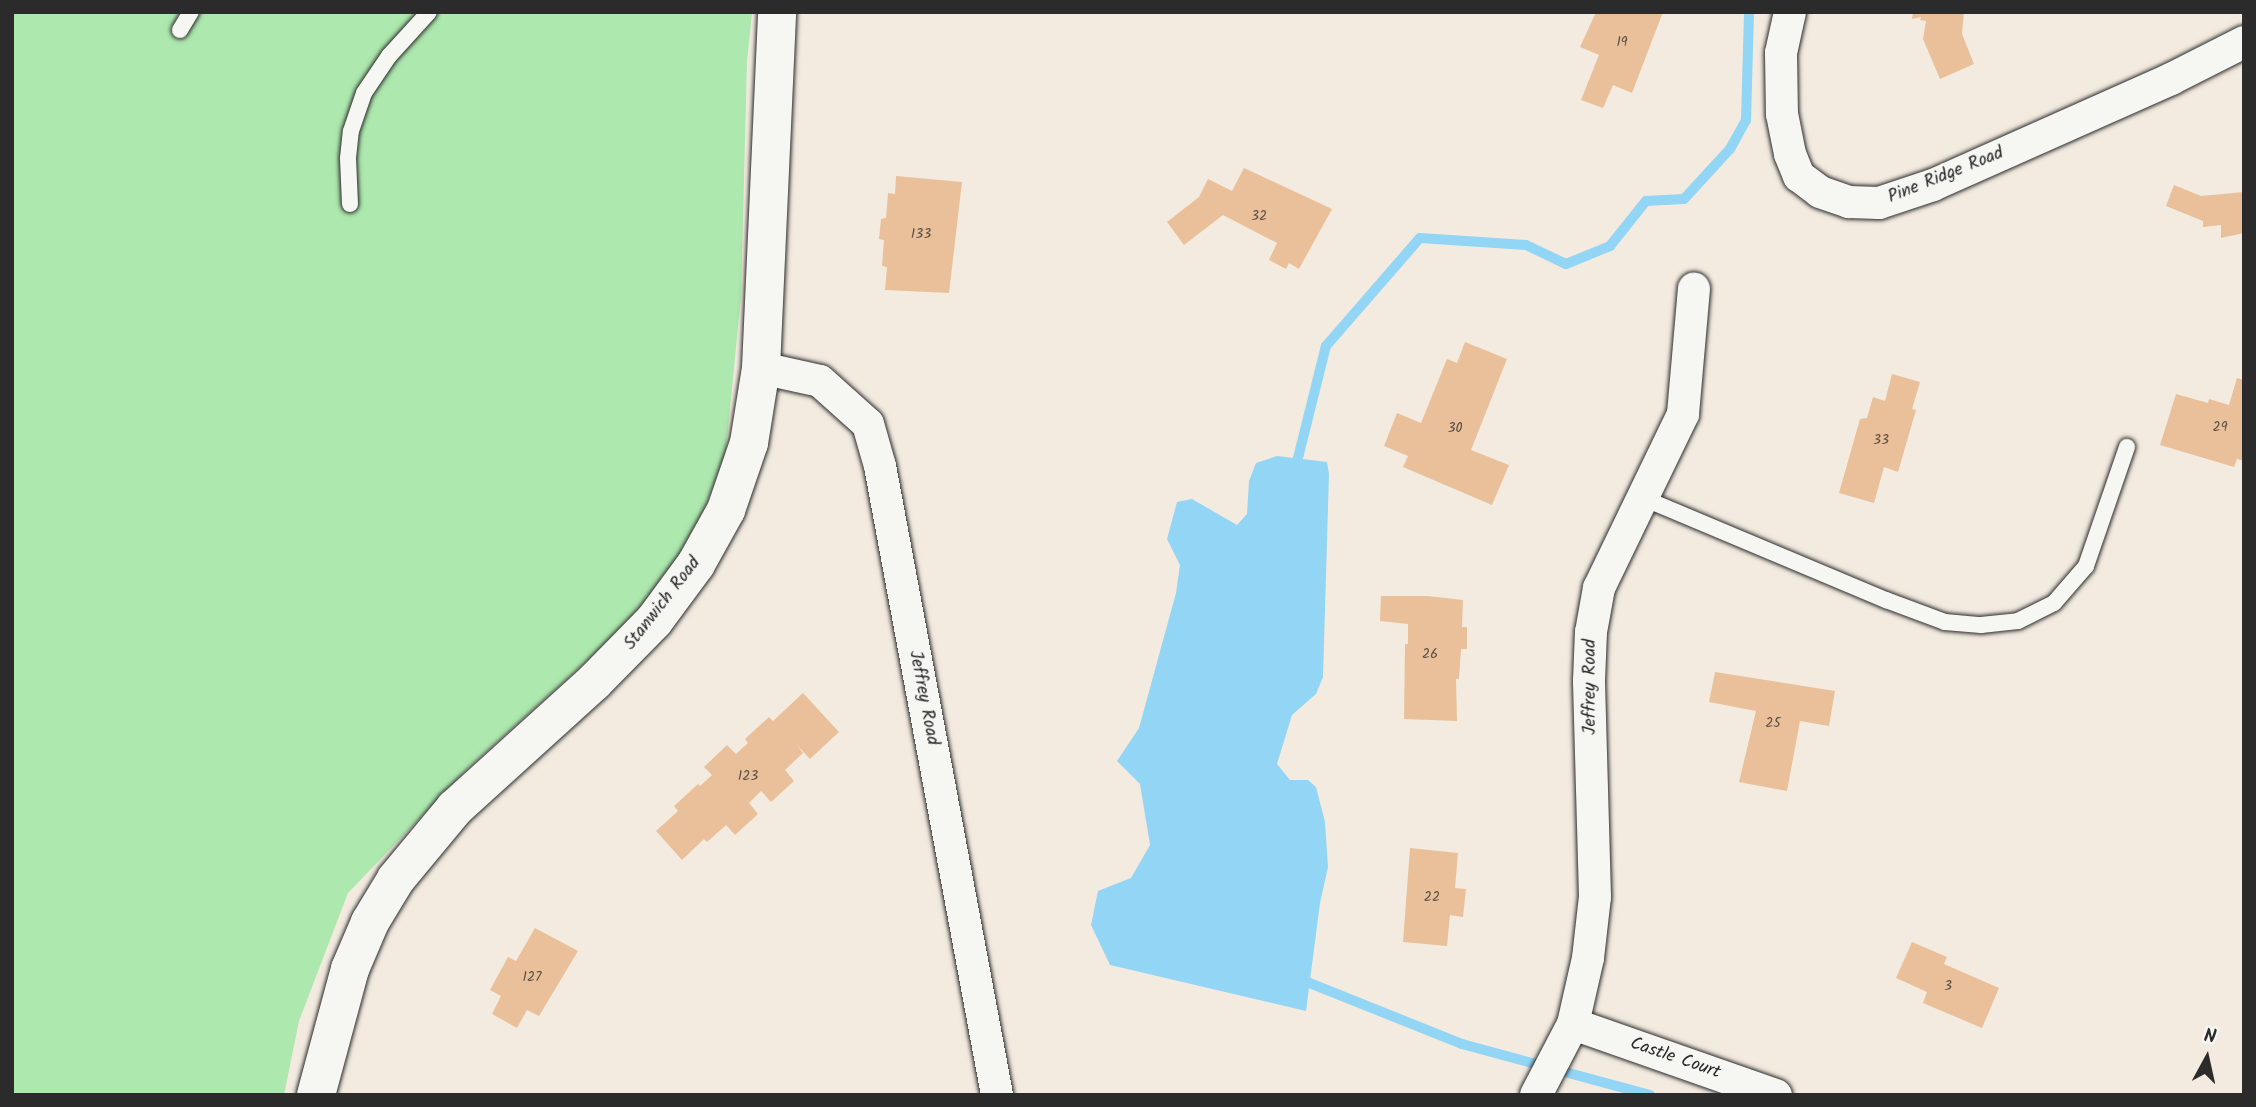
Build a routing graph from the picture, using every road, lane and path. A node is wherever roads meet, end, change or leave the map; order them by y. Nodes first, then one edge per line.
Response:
1 (191, 12) edge
2 (429, 12) edge
3 (777, 12) edge
4 (1790, 12) edge
5 (180, 30) dead end
6 (2244, 42) edge
7 (350, 204) dead end
8 (1694, 288) dead end
9 (761, 368) junction
10 (2127, 447) dead end
11 (1643, 498) junction
12 (1573, 1024) junction
13 (316, 1095) edge
14 (997, 1095) edge
15 (1536, 1095) edge
16 (1776, 1095) edge

1 - 5 lane
2 - 7 lane
3 - 9 street, Stanwich Road
4 - 6 street, Pine Ridge Road
8 - 11 street, Jeffrey Road
9 - 13 street, Stanwich Road
9 - 14 street, Jeffrey Road
10 - 11 lane
11 - 12 street, Jeffrey Road
12 - 15 street, Jeffrey Road
12 - 16 street, Castle Court

